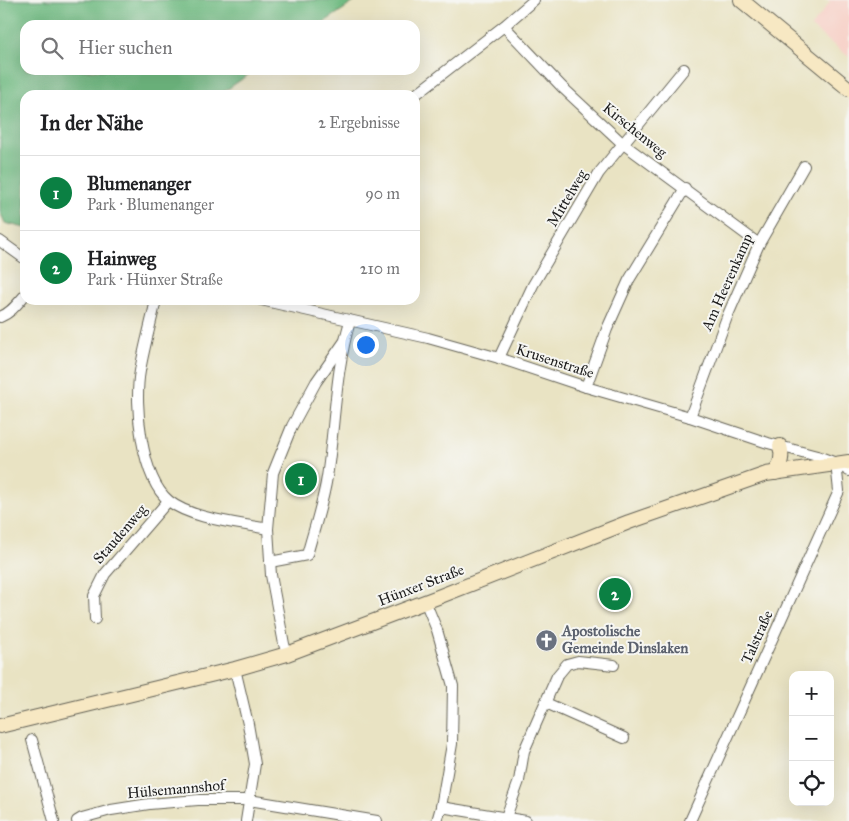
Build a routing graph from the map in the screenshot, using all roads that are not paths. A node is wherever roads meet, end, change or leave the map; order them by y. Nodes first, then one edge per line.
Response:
1 (534, 0) edge
2 (741, 0) edge
3 (504, 26) junction
4 (684, 69) dead end
5 (849, 89) edge
6 (420, 91) edge
7 (622, 143) junction
8 (804, 166) dead end
9 (685, 188) junction
10 (0, 241) edge
11 (759, 244) junction
12 (20, 255) edge
13 (20, 301) edge
14 (155, 305) edge
15 (282, 305) edge
16 (0, 317) edge
17 (350, 321) junction
18 (344, 342) junction
19 (498, 358) junction
20 (586, 387) junction
21 (690, 417) junction
22 (780, 446) junction
23 (842, 462) edge
24 (849, 472) edge
25 (775, 473) junction
26 (849, 485) edge
27 (839, 491) junction
28 (168, 501) junction
29 (268, 529) junction
30 (270, 562) junction
31 (425, 602) junction
32 (95, 619) dead end
33 (287, 654) junction
34 (614, 665) dead end
35 (236, 669) junction
36 (546, 702) junction
37 (0, 726) edge
38 (624, 738) dead end
39 (32, 740) dead end
40 (249, 800) junction
41 (441, 808) junction
42 (506, 817) junction
43 (491, 818) edge
44 (54, 821) edge
45 (76, 821) edge
46 (246, 821) edge
47 (377, 821) edge
48 (438, 821) edge
49 (526, 821) edge
50 (690, 821) edge

1 - 3 street
2 - 5 main road
3 - 6 street
3 - 7 street, Kirschenweg
4 - 7 street, Mittelweg
7 - 9 street, Kirschenweg
7 - 19 street, Mittelweg
8 - 11 street, Am Heerenkamp
9 - 11 street, Kirschenweg
9 - 20 street
10 - 12 street
11 - 21 street, Am Heerenkamp
13 - 16 street
14 - 28 street, Staudenweg
15 - 17 street, Krusenstraße
17 - 18 street
17 - 19 street, Krusenstraße
18 - 29 street
18 - 30 street
19 - 20 street, Krusenstraße
20 - 21 street, Krusenstraße
21 - 22 street, Krusenstraße
22 - 23 street, Krusenstraße
22 - 25 main road
23 - 24 street, Krusenstraße
23 - 25 main road, Hünxer Straße
23 - 27 street
25 - 31 main road, Hünxer Straße
26 - 27 street
27 - 50 street, Talstraße
28 - 29 street, Staudenweg
28 - 32 street, Staudenweg
29 - 30 street
30 - 33 street
31 - 33 main road, Hünxer Straße
31 - 41 street
33 - 35 main road, Hünxer Straße
34 - 36 street
35 - 37 main road, Hünxer Straße
35 - 40 street
36 - 38 street
36 - 42 street
39 - 44 street
40 - 45 street, Hülsemannshof
40 - 46 street
40 - 47 street, Hülsemannshof
41 - 43 street
41 - 48 street
42 - 43 street
42 - 49 street

